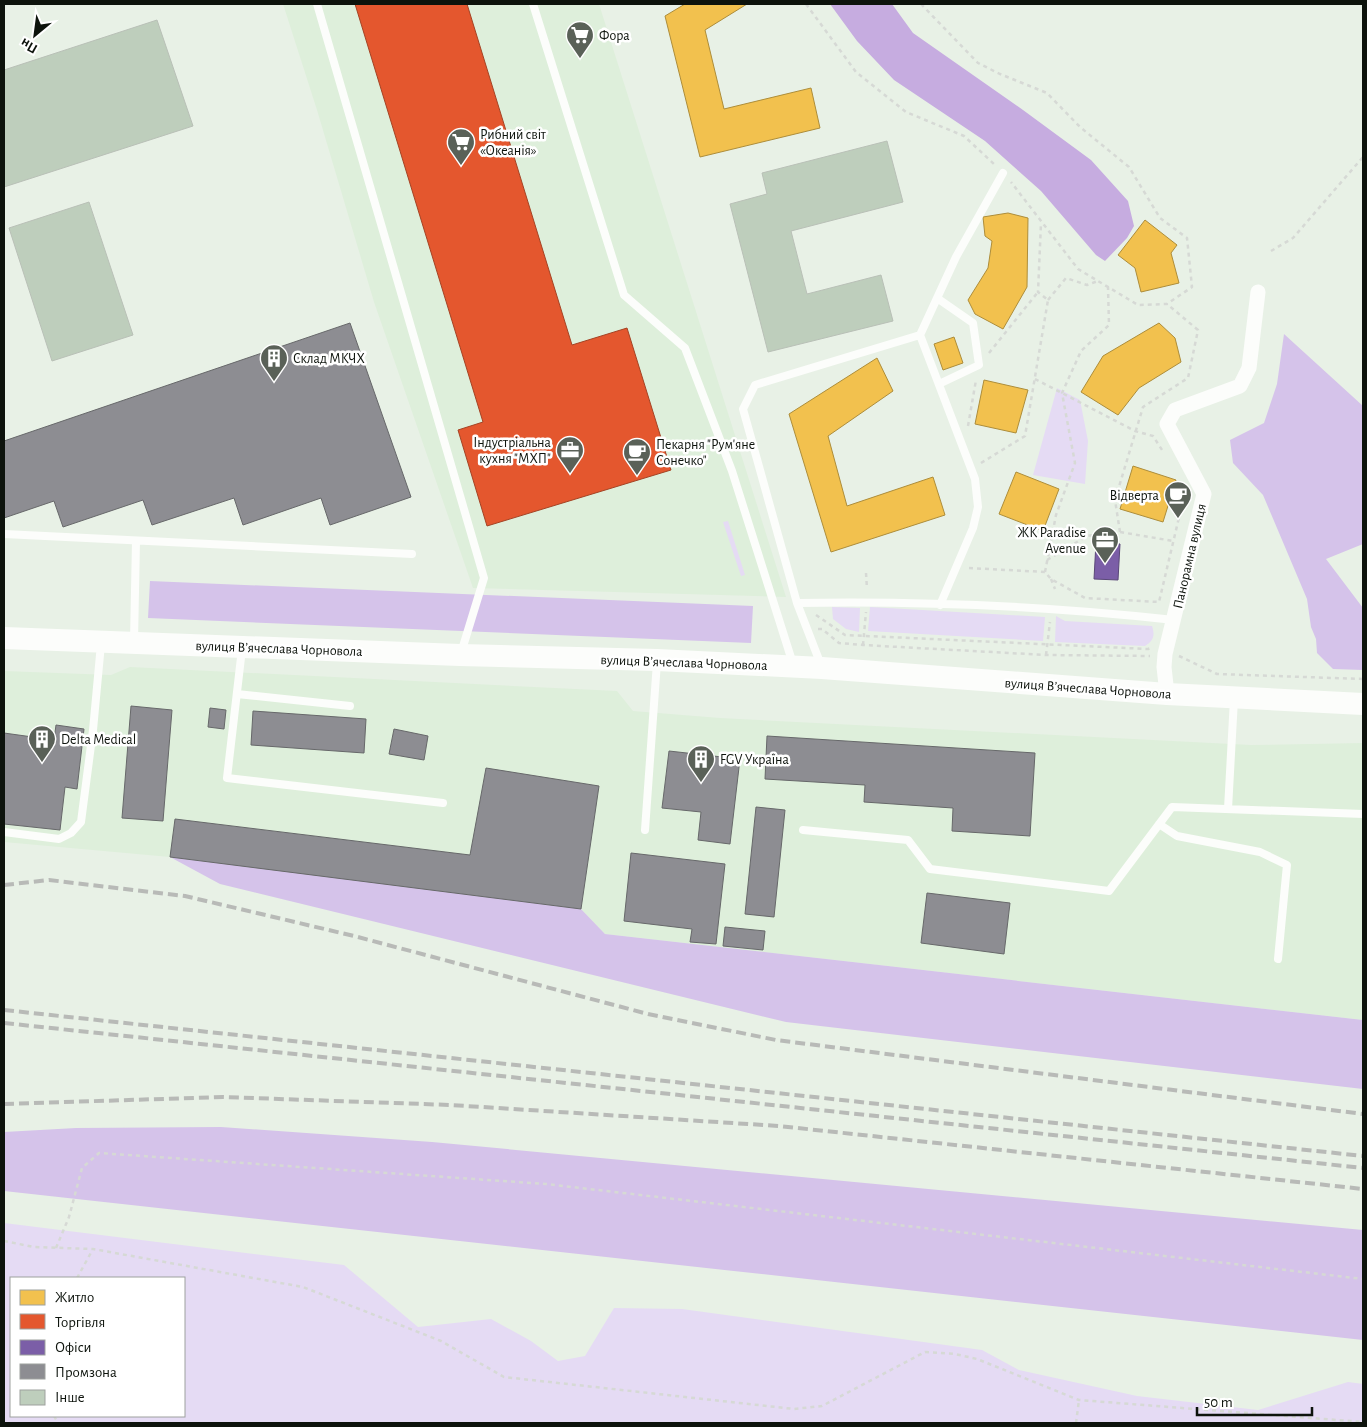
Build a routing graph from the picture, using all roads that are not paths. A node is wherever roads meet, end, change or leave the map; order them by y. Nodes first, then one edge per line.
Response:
1 (317, 4) edge
2 (533, 4) edge
3 (1003, 172) road end
4 (1258, 292) dead end
5 (937, 298) junction
6 (920, 336) junction
7 (938, 384) junction
8 (4, 534) edge
9 (136, 541) junction
10 (412, 554) dead end
11 (797, 603) junction
12 (940, 605) junction
13 (1174, 620) junction
14 (4, 638) edge
15 (101, 641) junction
16 (134, 643) junction
17 (242, 647) junction
18 (460, 655) junction
19 (657, 660) junction
20 (794, 667) junction
21 (822, 668) junction
22 (237, 694) junction
23 (1167, 694) junction
24 (1234, 697) junction
25 (1363, 704) edge
26 (350, 706) dead end
27 (443, 803) dead end
28 (1228, 809) junction
29 (1363, 814) edge
30 (1159, 824) junction
31 (645, 830) dead end
32 (803, 830) dead end
33 (4, 832) edge
34 (1278, 960) dead end

1 - 18 lane
2 - 20 lane
3 - 5 lane
4 - 13 street, Панорамна вулиця
5 - 6 lane
5 - 7 lane
6 - 7 lane
6 - 11 lane
7 - 12 lane
8 - 9 lane
9 - 10 lane
9 - 16 lane
11 - 12 lane
11 - 21 lane
12 - 13 lane
13 - 23 street, Панорамна вулиця
14 - 15 main road, вулиця Вʼячеслава Чорновола
15 - 16 main road, вулиця Вʼячеслава Чорновола
15 - 33 lane
16 - 17 main road, вулиця Вʼячеслава Чорновола
17 - 18 main road, вулиця Вʼячеслава Чорновола
17 - 22 lane
18 - 19 main road, вулиця Вʼячеслава Чорновола
19 - 20 main road, вулиця Вʼячеслава Чорновола
19 - 31 lane
20 - 21 main road, вулиця Вʼячеслава Чорновола
21 - 23 main road, вулиця Вʼячеслава Чорновола
22 - 26 lane
22 - 27 lane
23 - 24 main road, вулиця Вʼячеслава Чорновола
24 - 25 main road, вулиця Вʼячеслава Чорновола
24 - 28 lane
28 - 29 lane
28 - 30 lane
30 - 32 lane
30 - 34 lane

